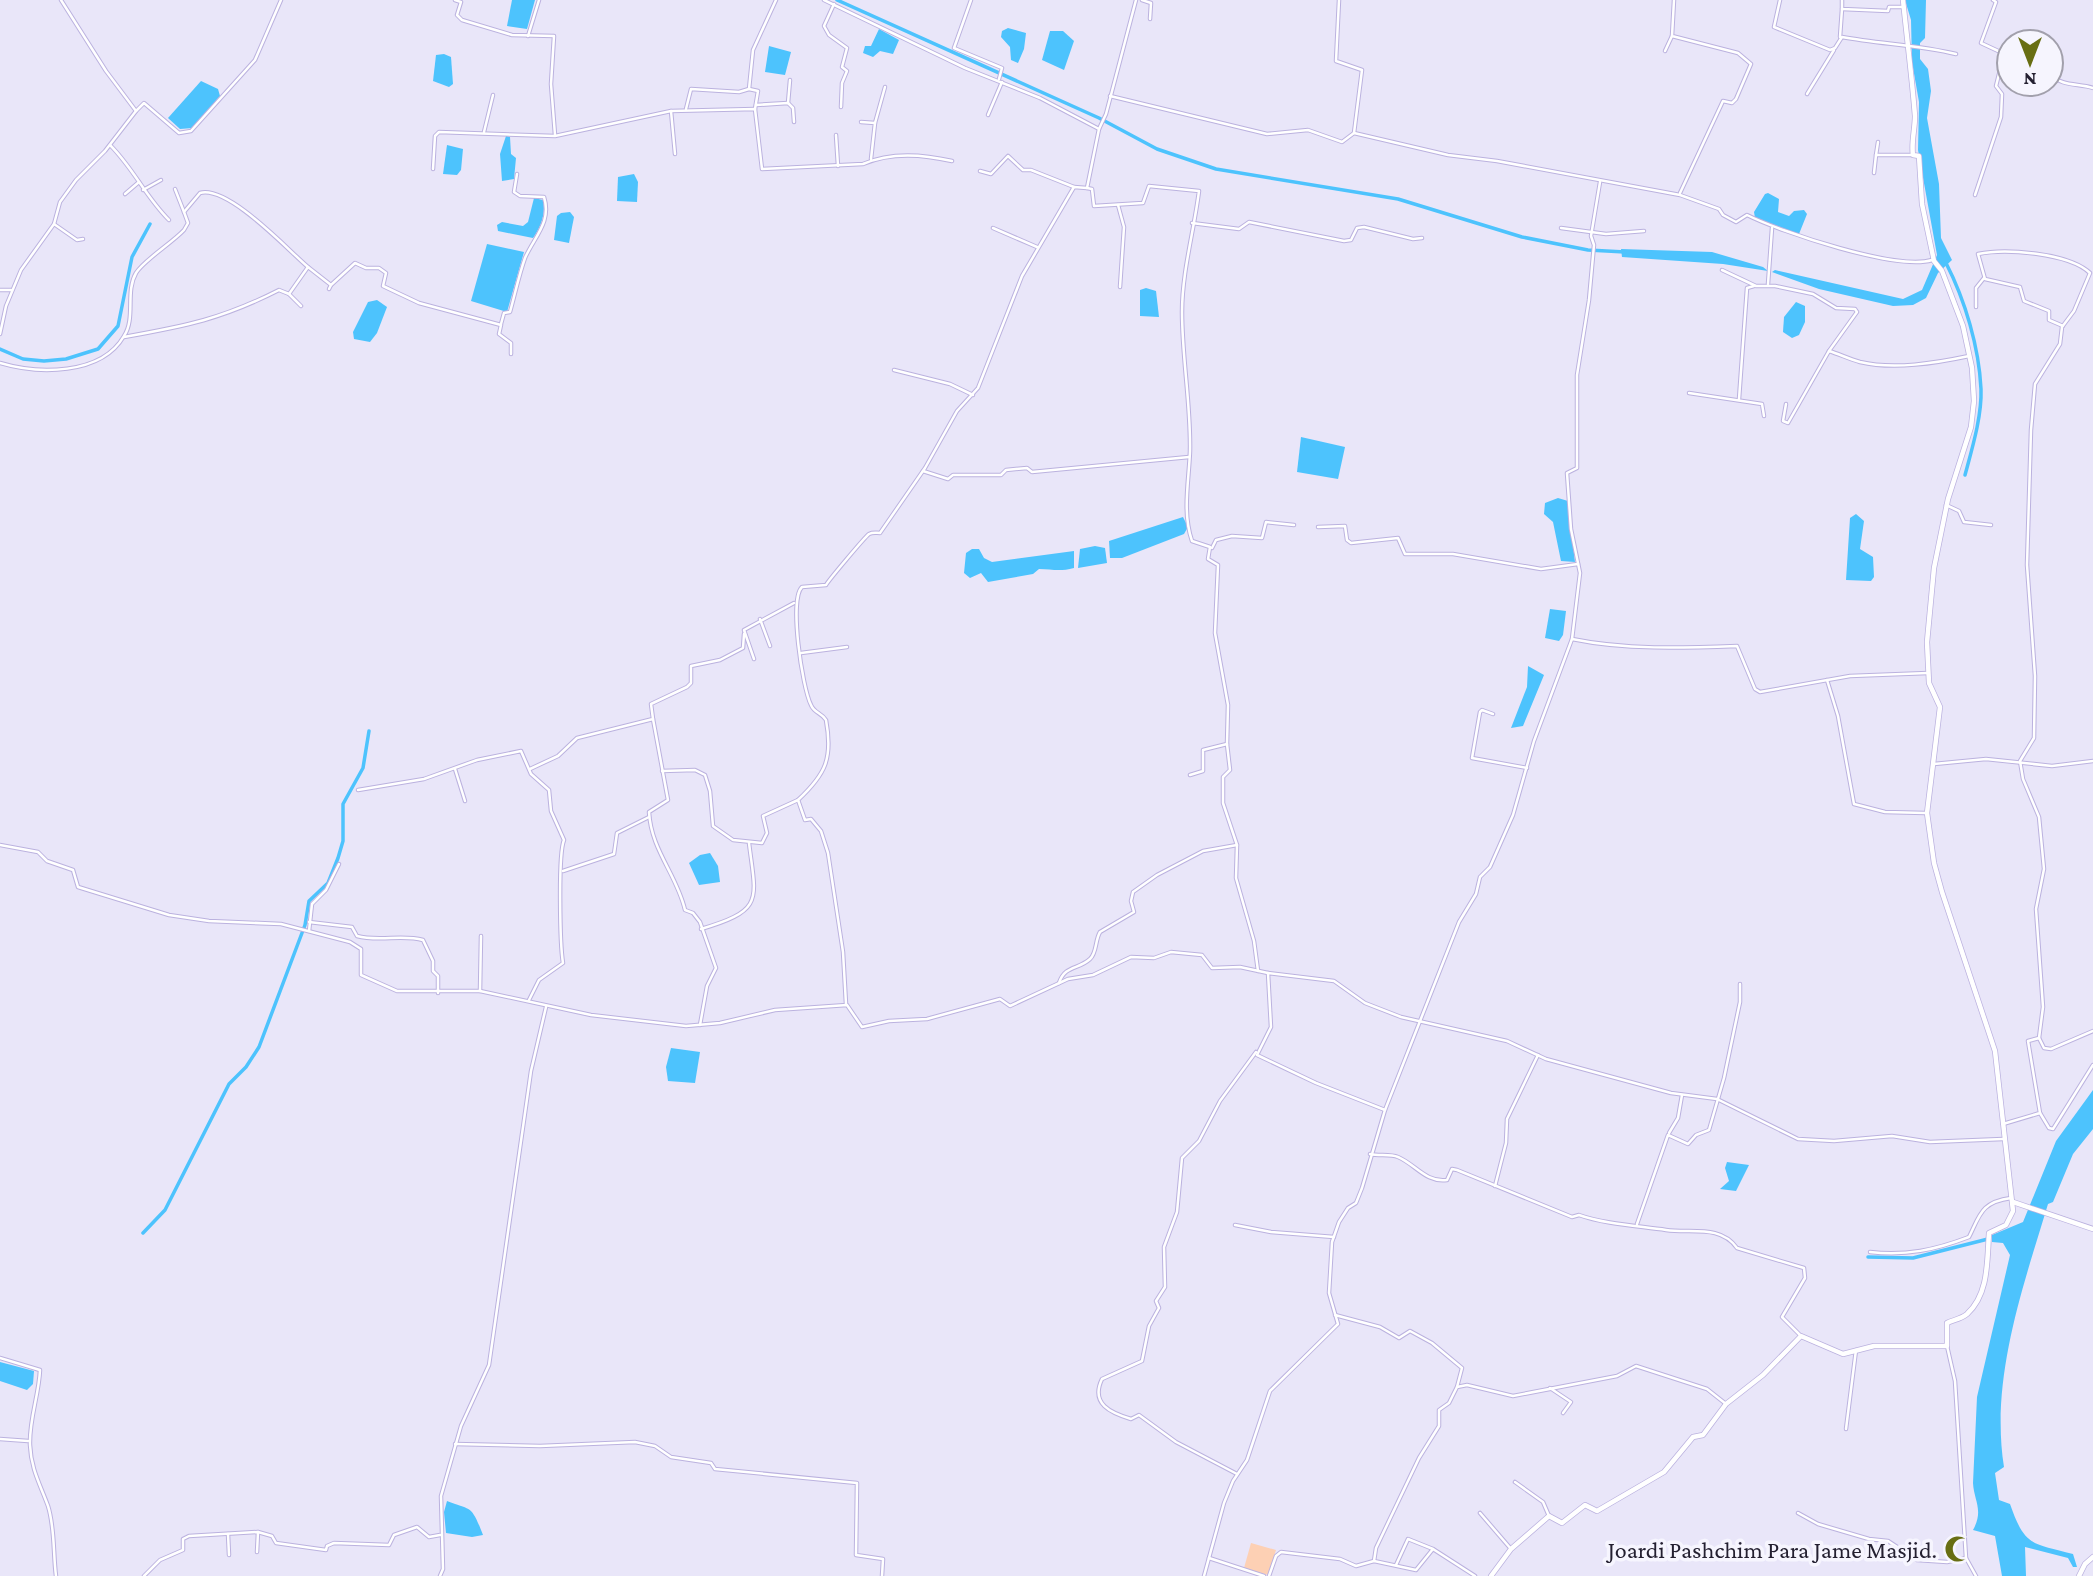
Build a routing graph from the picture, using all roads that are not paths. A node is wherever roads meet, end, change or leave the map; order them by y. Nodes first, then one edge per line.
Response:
1 (61, 0) edge
2 (281, 0) edge
3 (455, 0) edge
4 (539, 0) edge
5 (776, 0) edge
6 (824, 0) edge
7 (971, 0) edge
8 (1136, 0) edge
9 (1142, 0) edge
10 (1339, 0) edge
11 (1674, 0) edge
12 (1780, 0) edge
13 (1842, 0) edge
14 (1903, 0) edge
15 (1993, 0) edge
16 (461, 1) edge
17 (834, 4) junction
18 (1904, 7) junction
19 (1842, 9) junction
20 (1150, 19) dead end
21 (528, 36) junction
22 (1672, 36) junction
23 (1840, 39) junction
24 (1908, 45) junction
25 (1834, 50) junction
26 (1995, 50) edge
27 (1665, 51) dead end
28 (1956, 54) dead end
29 (1000, 78) junction
30 (790, 80) dead end
31 (2065, 82) edge
32 (885, 87) dead end
33 (2093, 88) edge
34 (749, 89) junction
35 (1807, 94) dead end
36 (493, 95) dead end
37 (1110, 96) junction
38 (2002, 98) edge
39 (788, 103) junction
40 (756, 107) junction
41 (841, 107) dead end
42 (686, 109) junction
43 (136, 111) junction
44 (671, 111) junction
45 (988, 116) dead end
46 (794, 122) dead end
47 (862, 122) dead end
48 (875, 123) junction
49 (1100, 128) junction
50 (484, 132) junction
51 (1354, 133) junction
52 (836, 135) dead end
53 (555, 136) junction
54 (1878, 142) dead end
55 (110, 145) junction
56 (675, 154) dead end
57 (1876, 155) junction
58 (1913, 155) junction
59 (871, 159) junction
60 (952, 161) dead end
61 (838, 166) junction
62 (433, 169) dead end
63 (980, 171) dead end
64 (1874, 173) dead end
65 (517, 174) dead end
66 (161, 180) dead end
67 (139, 181) junction
68 (1600, 182) dead end
69 (1074, 187) junction
70 (1087, 188) junction
71 (175, 189) dead end
72 (143, 190) junction
73 (125, 194) dead end
74 (1680, 195) junction
75 (1975, 195) dead end
76 (1118, 205) junction
77 (184, 212) junction
78 (169, 220) dead end
79 (54, 223) junction
80 (1192, 223) junction
81 (1561, 228) dead end
82 (1772, 228) junction
83 (993, 229) dead end
84 (1644, 231) dead end
85 (1592, 233) junction
86 (1422, 238) dead end
87 (83, 239) dead end
88 (1037, 247) junction
89 (1935, 260) junction
90 (308, 267) junction
91 (1722, 270) dead end
92 (1984, 278) junction
93 (1768, 285) junction
94 (1756, 286) junction
95 (1120, 287) dead end
96 (0, 290) edge
97 (12, 290) junction
98 (289, 294) junction
99 (301, 306) dead end
100 (1976, 307) dead end
101 (501, 326) junction
102 (2063, 326) junction
103 (0, 334) edge
104 (124, 337) junction
105 (1829, 351) junction
106 (511, 354) dead end
107 (1969, 356) junction
108 (0, 363) edge
109 (894, 370) dead end
110 (1689, 393) dead end
111 (974, 395) junction
112 (1739, 399) junction
113 (1786, 404) dead end
114 (1764, 416) dead end
115 (1189, 457) junction
116 (923, 471) junction
117 (1947, 505) junction
118 (1294, 525) dead end
119 (1991, 525) dead end
120 (1318, 527) dead end
121 (1211, 550) junction
122 (1578, 564) junction
123 (794, 603) junction
124 (760, 619) junction
125 (744, 634) junction
126 (1572, 639) junction
127 (770, 646) dead end
128 (846, 647) dead end
129 (801, 653) junction
130 (754, 659) dead end
131 (1929, 673) junction
132 (1827, 680) junction
133 (1493, 714) dead end
134 (653, 719) junction
135 (1227, 744) junction
136 (2021, 761) junction
137 (2093, 761) edge
138 (1934, 764) junction
139 (1527, 768) junction
140 (455, 769) junction
141 (529, 769) junction
142 (662, 771) junction
143 (1190, 775) dead end
144 (358, 790) dead end
145 (798, 800) junction
146 (465, 801) dead end
147 (1927, 813) junction
148 (649, 817) junction
149 (749, 843) junction
150 (0, 845) edge
151 (1237, 845) junction
152 (339, 864) dead end
153 (562, 871) junction
154 (309, 922) junction
155 (701, 929) junction
156 (308, 931) junction
157 (481, 936) dead end
158 (1258, 972) junction
159 (1268, 974) junction
160 (1059, 983) junction
161 (1740, 984) dead end
162 (480, 991) junction
163 (438, 993) junction
164 (529, 1000) junction
165 (847, 1005) junction
166 (547, 1006) junction
167 (1421, 1020) junction
168 (700, 1026) junction
169 (2093, 1031) edge
170 (2039, 1038) junction
171 (1256, 1052) junction
172 (1538, 1056) junction
173 (2093, 1065) edge
174 (1682, 1095) junction
175 (1717, 1099) junction
176 (1385, 1110) junction
177 (2040, 1113) junction
178 (2003, 1124) junction
179 (1668, 1135) junction
180 (2006, 1139) junction
181 (1370, 1154) junction
182 (1495, 1186) junction
183 (2012, 1200) junction
184 (1637, 1224) junction
185 (1235, 1225) dead end
186 (2091, 1228) edge
187 (1334, 1237) junction
188 (1870, 1252) dead end
189 (1335, 1315) junction
190 (1801, 1336) junction
191 (1947, 1346) junction
192 (1856, 1350) junction
193 (0, 1358) edge
194 (1457, 1387) junction
195 (1550, 1388) junction
196 (1726, 1404) junction
197 (1563, 1413) dead end
198 (1846, 1429) dead end
199 (0, 1440) edge
200 (30, 1441) junction
201 (455, 1444) junction
202 (1237, 1474) junction
203 (1515, 1482) dead end
204 (1480, 1513) dead end
205 (1798, 1513) dead end
206 (1549, 1516) junction
207 (258, 1532) junction
208 (228, 1534) junction
209 (440, 1535) junction
210 (1433, 1549) junction
211 (1511, 1549) junction
212 (257, 1552) dead end
213 (229, 1555) dead end
214 (2093, 1557) edge
215 (1209, 1558) junction
216 (1966, 1558) junction
217 (1374, 1561) junction
218 (1396, 1566) junction
219 (56, 1576) edge
220 (144, 1576) edge
221 (440, 1576) edge
222 (881, 1576) edge
223 (1204, 1576) edge
224 (1264, 1576) edge
225 (1269, 1576) edge
226 (1475, 1576) edge
227 (1491, 1576) edge
228 (1976, 1576) edge
229 (2078, 1576) edge

1 - 43 street
2 - 43 street
3 - 16 street
4 - 21 street
5 - 34 street
6 - 17 street
7 - 29 street
8 - 37 street
9 - 20 street
10 - 51 street
11 - 22 street
12 - 25 street
13 - 19 street
14 - 18 street
15 - 26 street
16 - 21 street
17 - 29 street
17 - 41 street
18 - 19 street
18 - 24 street
19 - 23 street
21 - 53 street
22 - 27 street
22 - 74 street
23 - 24 street
23 - 25 street
24 - 28 street
24 - 58 street
25 - 35 street
29 - 45 street
29 - 49 street
30 - 39 street
31 - 33 street
32 - 48 street
34 - 40 street
34 - 42 street
36 - 50 street
37 - 49 street
37 - 51 street
38 - 75 street
39 - 40 street
39 - 46 street
40 - 42 street
40 - 61 street
42 - 44 street
43 - 55 street
44 - 53 street
44 - 56 street
47 - 48 street
48 - 59 street
49 - 70 street
50 - 53 street
50 - 62 street
51 - 74 street
52 - 61 street
54 - 57 street
55 - 67 street
55 - 79 street
57 - 58 street
57 - 64 street
58 - 89 street
59 - 60 street
59 - 61 street
63 - 69 street
65 - 101 street
66 - 72 street
67 - 72 street
67 - 73 street
68 - 85 street
69 - 70 street
69 - 88 street
70 - 76 street
71 - 77 street
72 - 78 street
74 - 82 street
76 - 80 street
76 - 95 street
77 - 90 street
77 - 104 street
79 - 87 street
79 - 97 street
80 - 86 street
80 - 115 street
81 - 85 street
82 - 89 street
82 - 93 street
83 - 88 street
84 - 85 street
85 - 122 street
88 - 111 street
89 - 107 street
90 - 98 street
90 - 101 street
91 - 94 street
92 - 100 street
92 - 102 street
92 - 102 street
93 - 94 street
93 - 105 street
94 - 112 street
96 - 97 street
97 - 103 street
98 - 99 street
98 - 104 street
101 - 106 street
102 - 136 street
104 - 108 street
105 - 107 street
105 - 113 street
107 - 117 street
109 - 111 street
110 - 112 street
111 - 116 street
112 - 114 street
115 - 116 street
115 - 121 street
116 - 123 street
117 - 119 street
117 - 131 street
118 - 121 street
120 - 122 street
121 - 135 street
122 - 126 street
123 - 124 street
123 - 129 street
124 - 125 street
124 - 127 street
125 - 130 street
125 - 134 street
126 - 132 street
126 - 139 street
128 - 129 street
129 - 145 street
131 - 132 street
131 - 138 street
132 - 147 street
133 - 139 street
134 - 141 street
134 - 142 street
135 - 143 street
135 - 151 street
136 - 137 street
136 - 138 street
136 - 170 street
138 - 147 street
139 - 167 street
140 - 141 street
140 - 144 street
140 - 146 street
141 - 153 street
142 - 148 street
142 - 149 street
145 - 149 street
145 - 165 street
147 - 178 street
148 - 153 street
148 - 155 street
149 - 155 street
150 - 156 street
151 - 158 street
151 - 160 street
152 - 154 street
153 - 164 street
154 - 156 street
154 - 163 street
155 - 168 street
156 - 163 street
157 - 162 street
158 - 159 street
158 - 160 street
159 - 167 street
159 - 171 street
160 - 165 street
161 - 175 street
162 - 163 street
162 - 164 street
164 - 166 street
165 - 168 street
166 - 168 street
166 - 201 street
167 - 172 street
167 - 176 street
169 - 170 street
170 - 177 street
171 - 176 street
171 - 202 street
172 - 174 street
172 - 182 street
173 - 177 street
174 - 175 street
174 - 179 street
175 - 179 street
175 - 180 street
176 - 181 street
177 - 178 street
178 - 180 street
179 - 184 street
180 - 183 street
181 - 182 street
181 - 187 street
182 - 184 street
183 - 186 street
183 - 188 street
183 - 191 street
184 - 190 street
185 - 187 street
187 - 189 street
189 - 194 street
189 - 202 street
190 - 192 street
190 - 196 street
191 - 192 street
191 - 216 street
192 - 198 street
193 - 200 street
194 - 195 street
194 - 217 street
195 - 196 street
195 - 197 street
196 - 206 street
199 - 200 street
200 - 219 street
201 - 209 street
201 - 222 street
202 - 215 street
203 - 206 street
204 - 211 street
205 - 216 street
206 - 211 street
207 - 208 street
207 - 209 street
207 - 212 street
208 - 213 street
208 - 220 street
209 - 221 street
210 - 218 street
210 - 218 street
210 - 226 street
211 - 227 street
214 - 229 street
215 - 223 street
215 - 224 street
216 - 228 street
217 - 218 street
217 - 225 street

